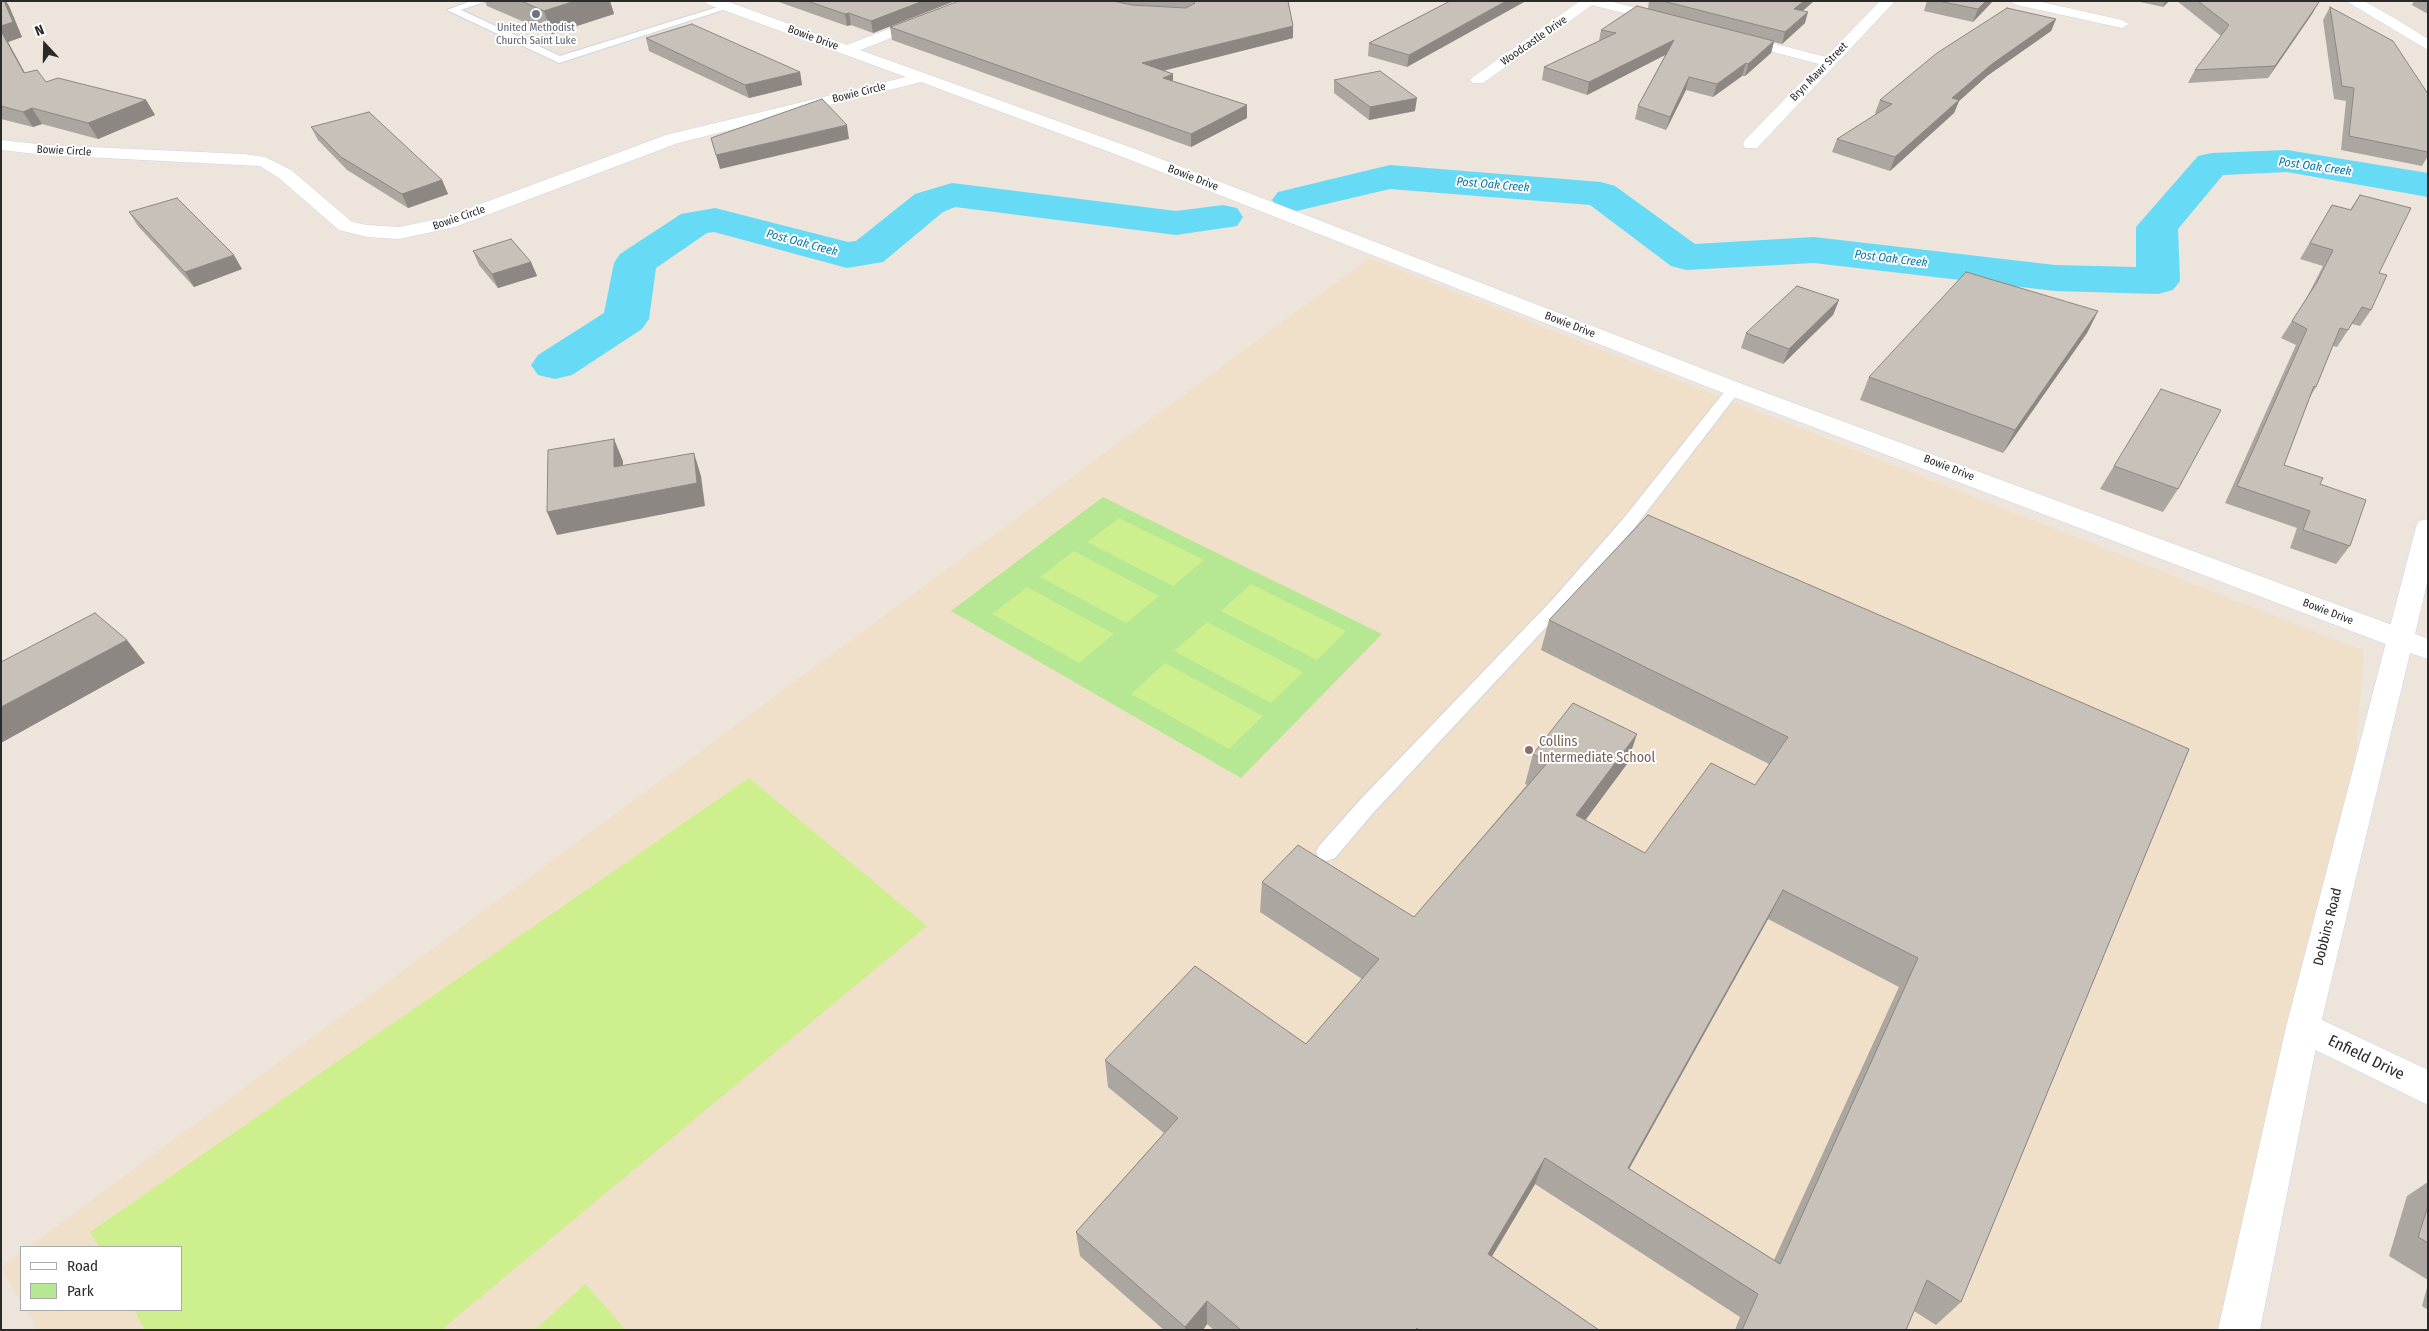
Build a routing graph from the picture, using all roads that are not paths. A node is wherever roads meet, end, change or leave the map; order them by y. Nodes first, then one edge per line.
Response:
1 (482, 1) edge
2 (974, 1) edge
3 (1591, 1) edge
4 (1888, 1) edge
5 (2017, 1) edge
6 (2353, 1) edge
7 (719, 4) edge
8 (1677, 23) edge
9 (2122, 24) dead end
10 (1725, 35) edge
11 (2428, 46) edge
12 (847, 50) junction
13 (1829, 62) junction
14 (920, 78) junction
15 (1478, 80) dead end
16 (1751, 144) dead end
17 (1, 145) edge
18 (1734, 389) junction
19 (2428, 527) edge
20 (2414, 644) edge
21 (1327, 852) dead end
22 (2304, 1027) junction
23 (2428, 1088) edge
24 (2239, 1330) edge

1 - 7 lane
2 - 12 street
3 - 8 street
3 - 15 street, Woodcastle Drive
4 - 13 street, Bryn Mawr Street
5 - 9 street
6 - 11 street
7 - 12 street, Bowie Drive
10 - 13 street
12 - 14 street, Bowie Drive
13 - 16 street, Bryn Mawr Street
14 - 17 street, Bowie Circle
14 - 18 street, Bowie Drive
18 - 20 street, Bowie Drive
18 - 21 lane
19 - 20 street, Dobbins Road
20 - 22 street, Dobbins Road
22 - 23 street, Enfield Drive
22 - 24 street, Dobbins Road

